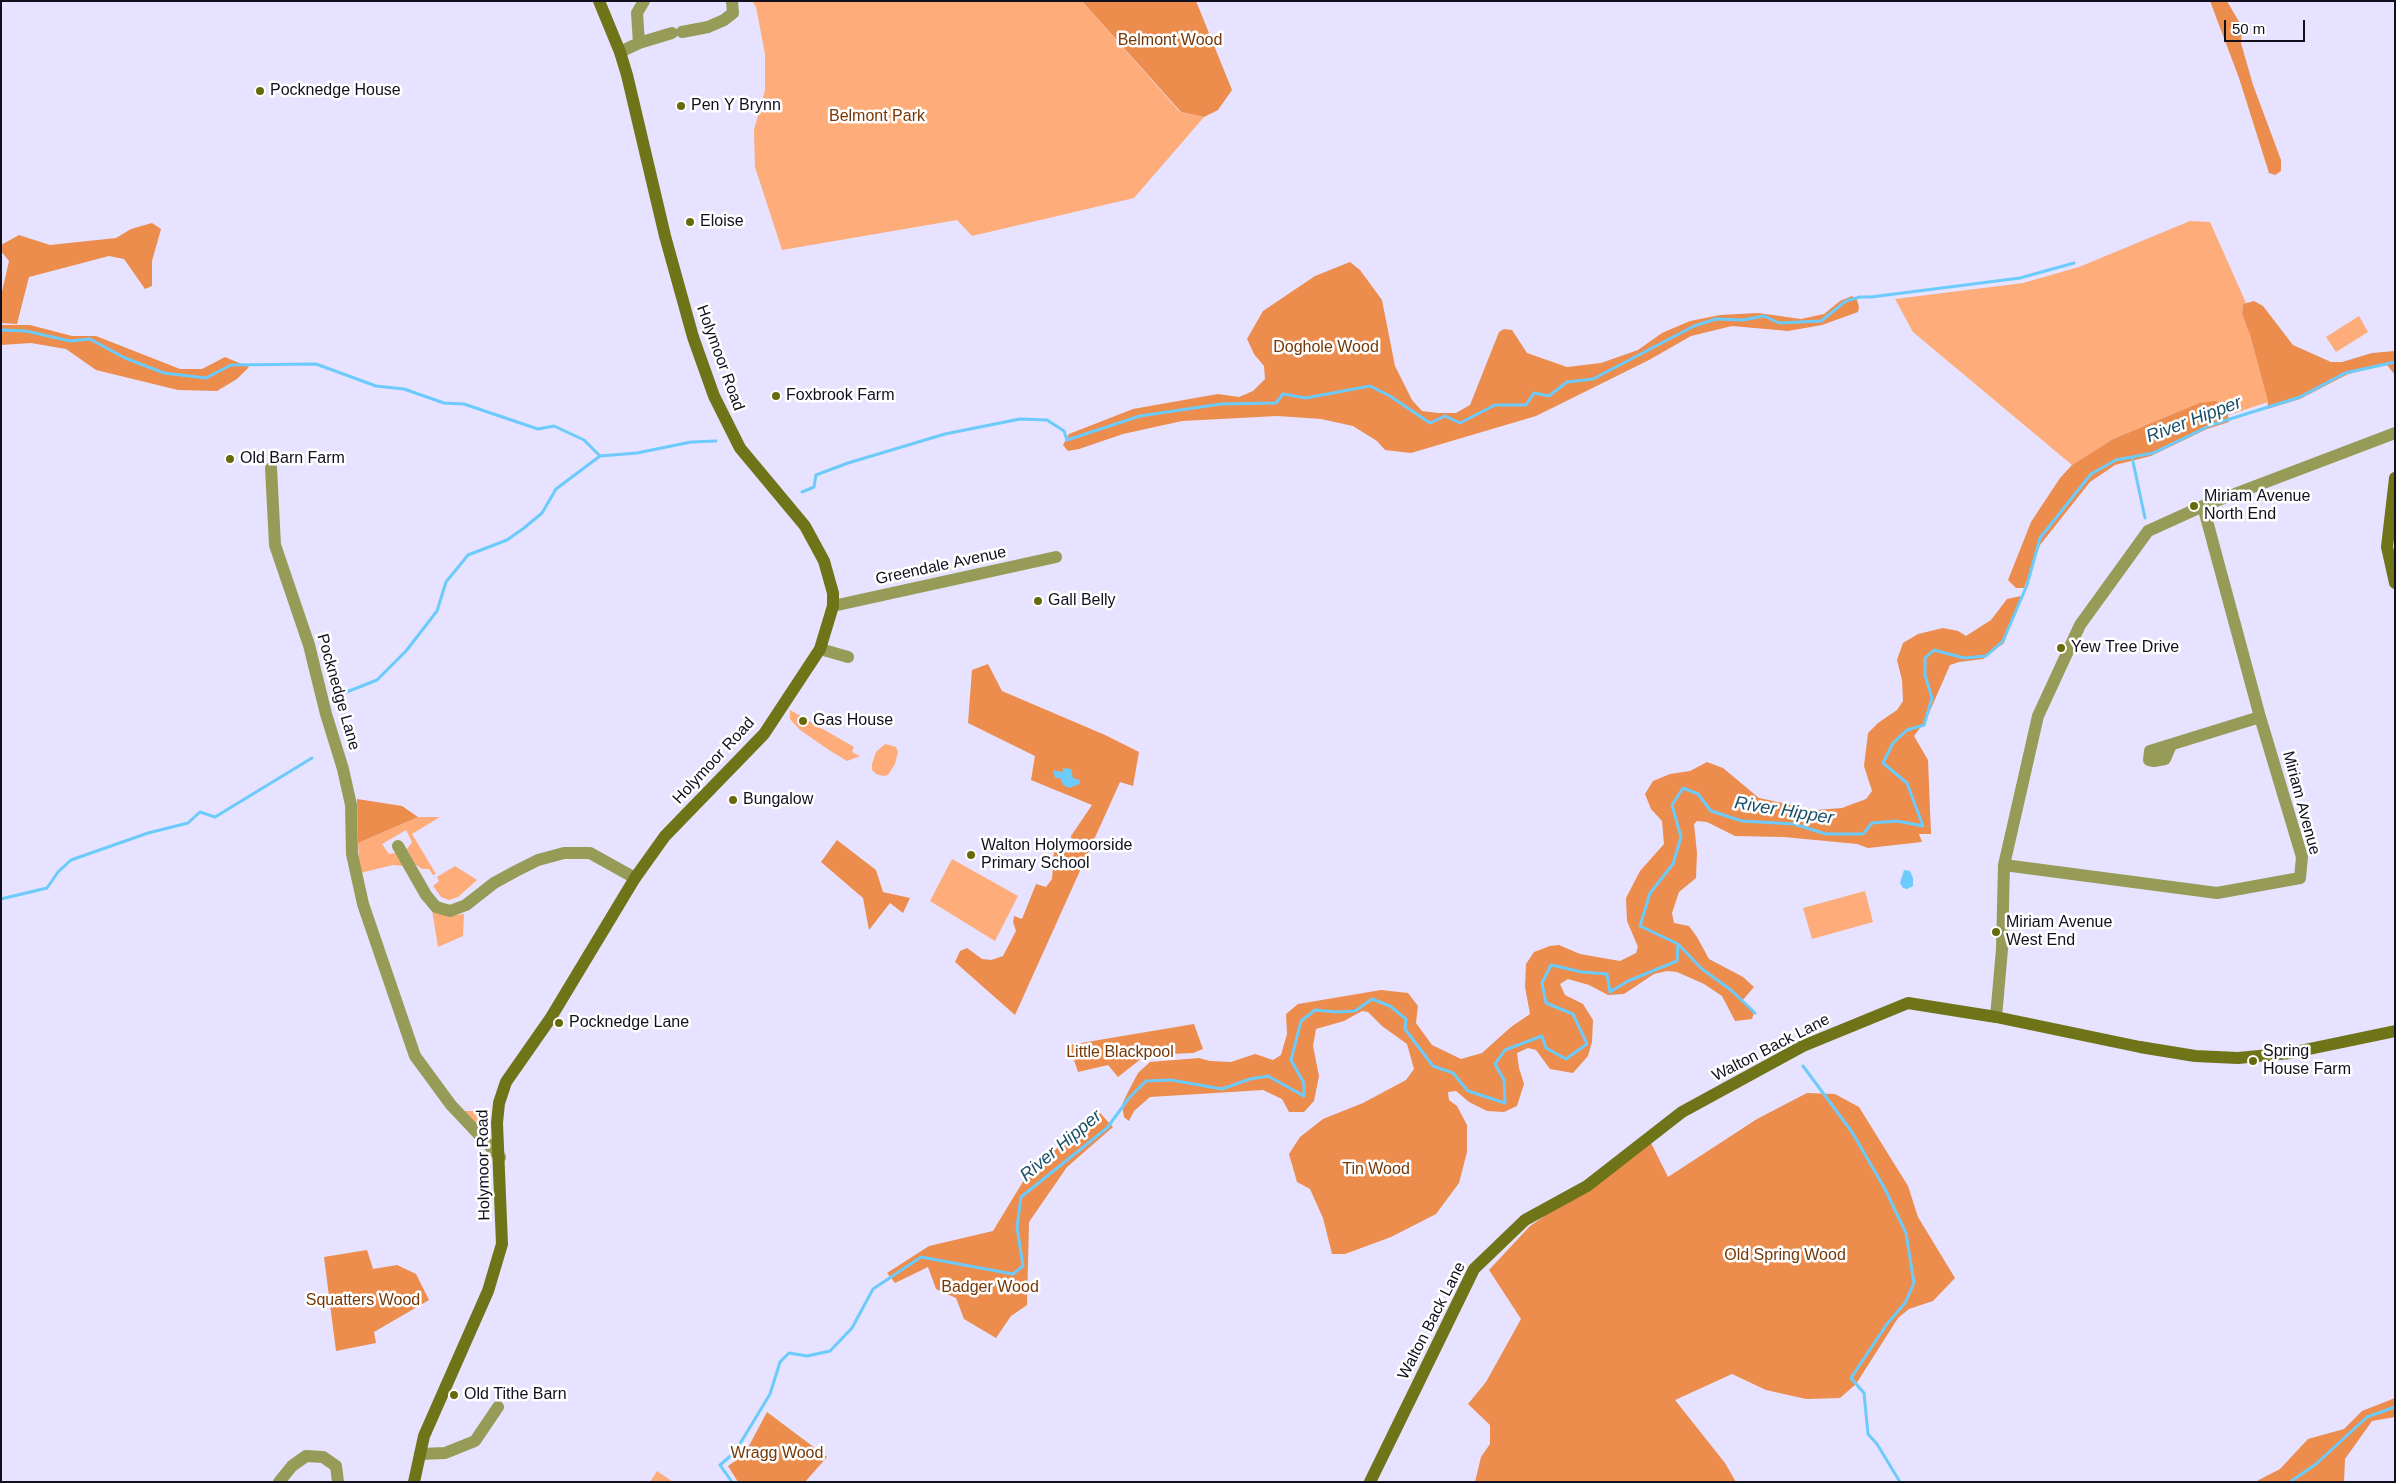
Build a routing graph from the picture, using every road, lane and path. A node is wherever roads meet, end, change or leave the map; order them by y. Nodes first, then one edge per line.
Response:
1 (599, 1) edge
2 (644, 1) edge
3 (732, 1) edge
4 (639, 43) junction
5 (620, 52) junction
6 (2395, 433) edge
7 (271, 468) dead end
8 (2395, 478) edge
9 (2203, 506) junction
10 (1056, 557) dead end
11 (2395, 583) edge
12 (833, 606) junction
13 (820, 649) junction
14 (848, 657) dead end
15 (2260, 717) junction
16 (2171, 745) dead end
17 (398, 846) dead end
18 (2004, 865) junction
19 (635, 878) junction
20 (1996, 1017) junction
21 (2395, 1031) edge
22 (500, 1157) junction
23 (498, 1407) dead end
24 (420, 1454) junction
25 (279, 1482) edge
26 (338, 1482) edge
27 (414, 1482) edge
28 (1370, 1482) edge

1 - 5 street, Holymoor Road
2 - 4 street
3 - 4 street
4 - 5 street
5 - 12 street, Holymoor Road
6 - 9 street
7 - 22 street, Pocknedge Lane
8 - 11 street
9 - 15 street, Miriam Avenue
9 - 18 street
10 - 12 street, Greendale Avenue
12 - 13 street, Holymoor Road
13 - 14 street
13 - 19 street, Holymoor Road
15 - 16 street
15 - 18 street, Miriam Avenue
17 - 19 street
18 - 20 street
19 - 22 street, Holymoor Road
20 - 21 street, Walton Back Lane
20 - 28 street, Walton Back Lane
22 - 24 street, Holymoor Road
23 - 24 street
24 - 27 street, Holymoor Road
25 - 26 street

